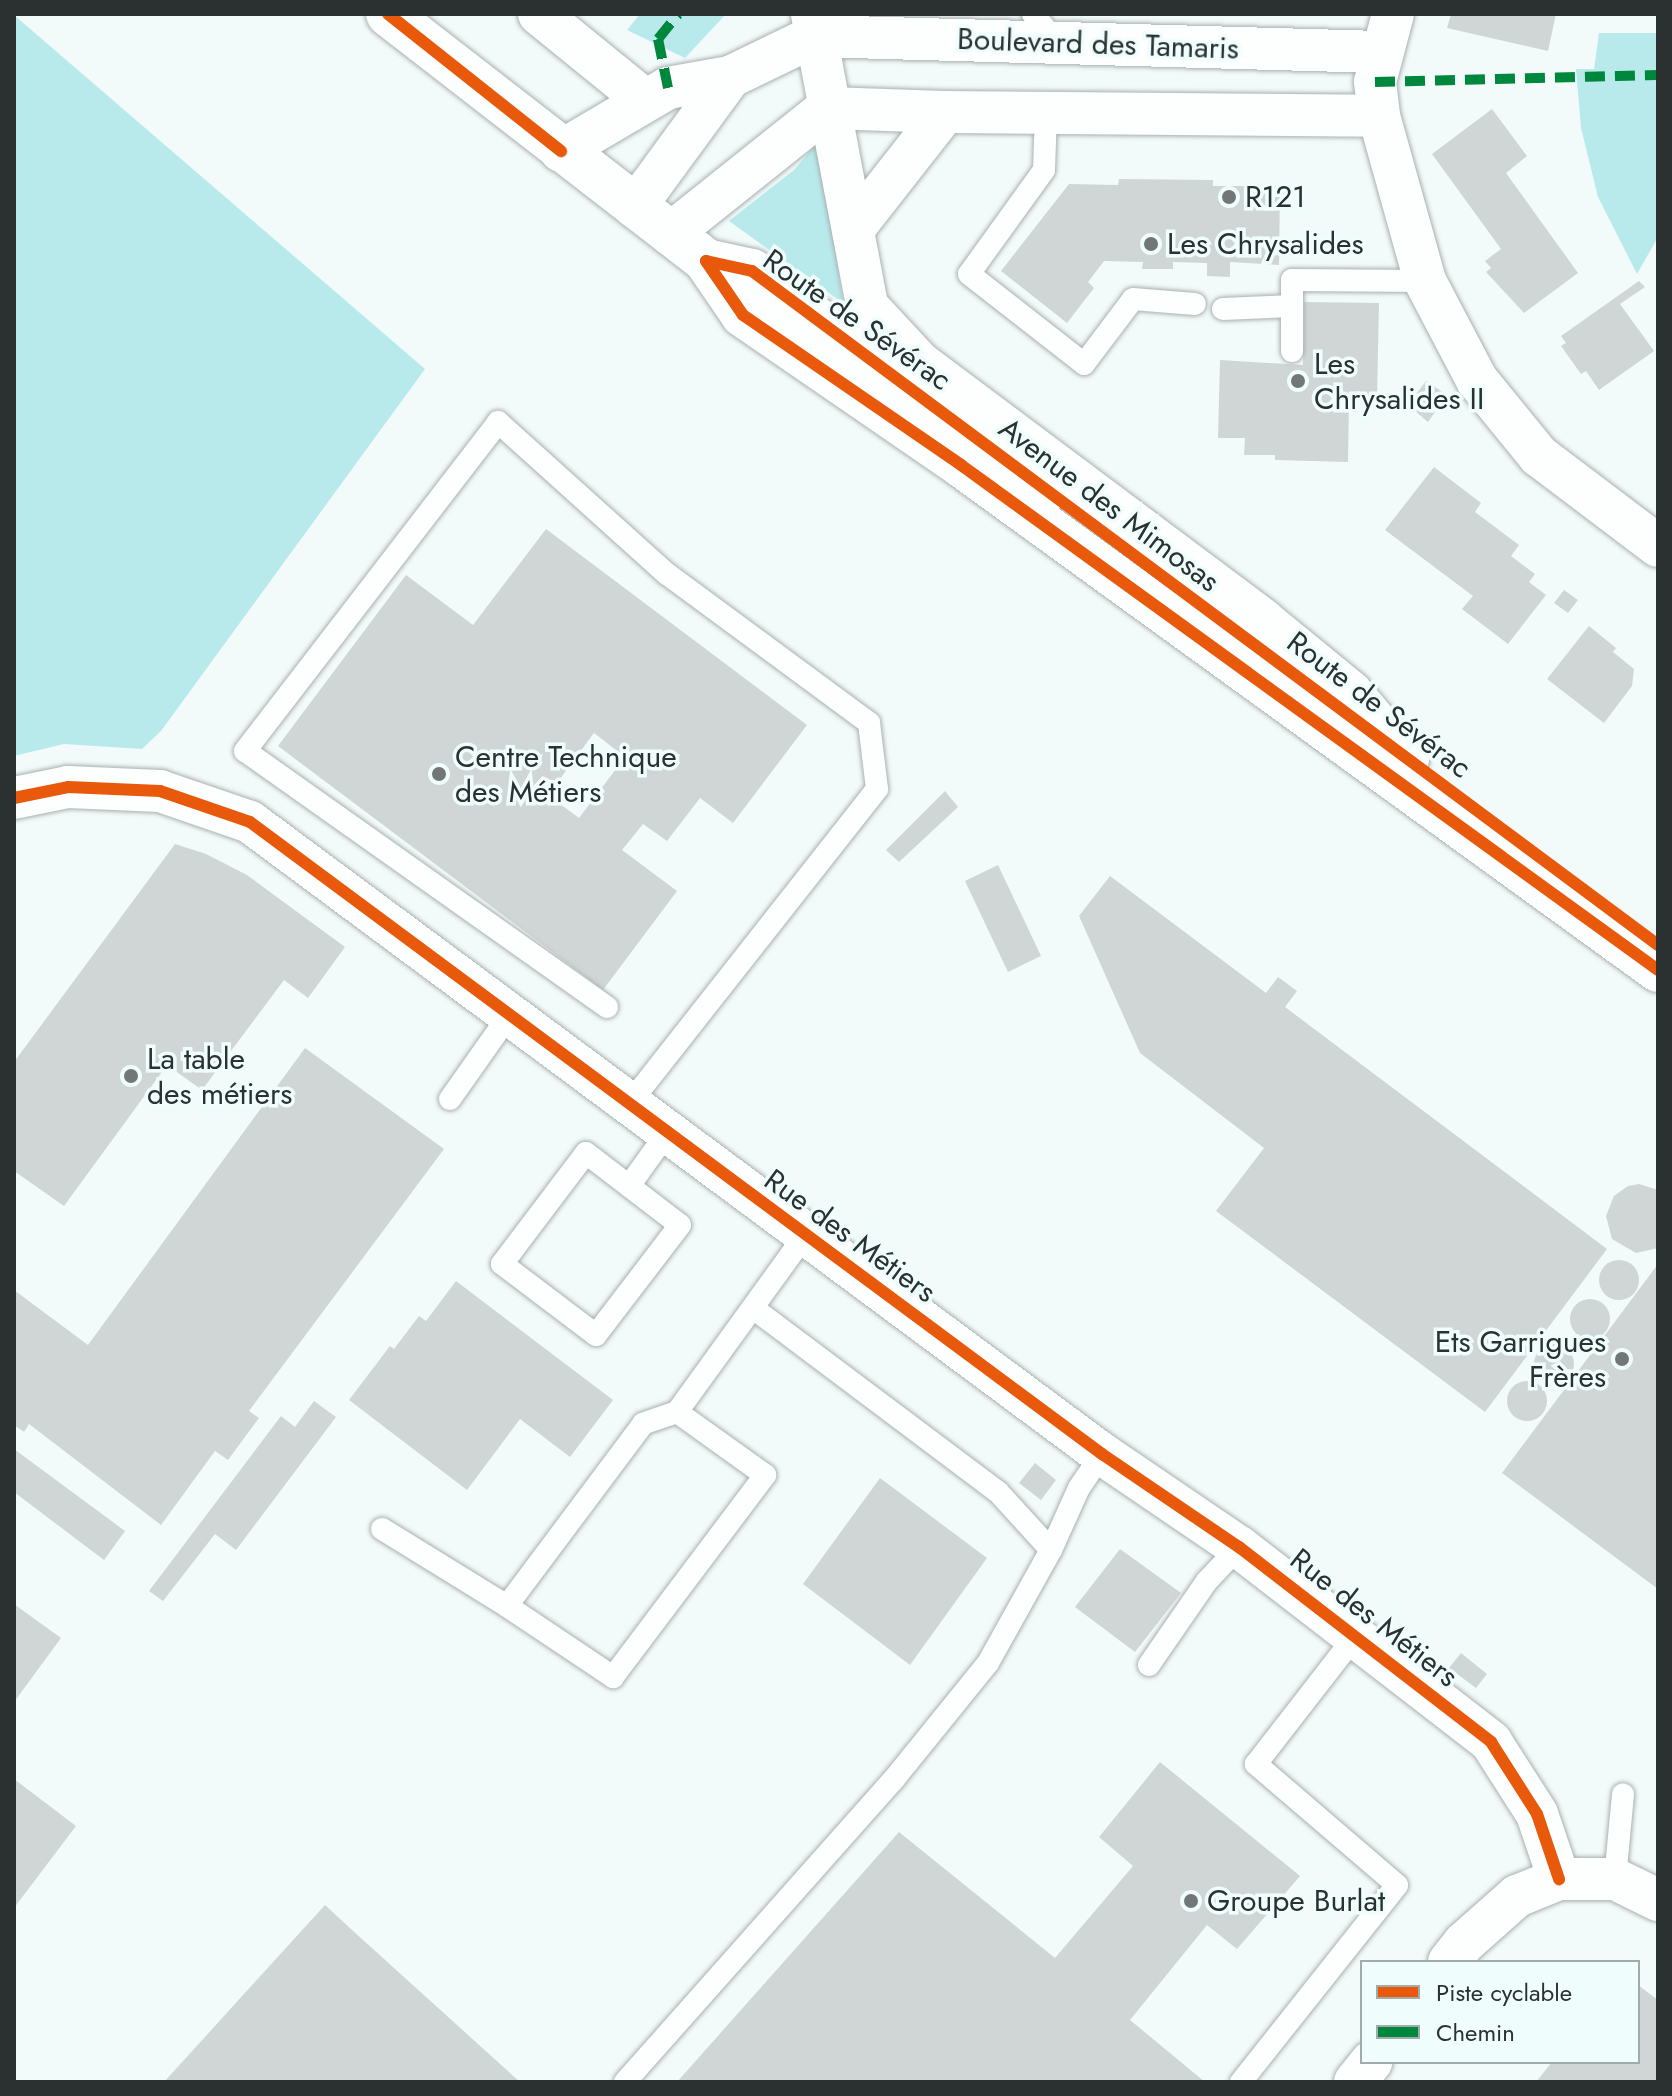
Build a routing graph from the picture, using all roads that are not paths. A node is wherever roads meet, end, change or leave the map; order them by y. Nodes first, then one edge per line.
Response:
1 (388, 14) edge
2 (539, 14) edge
3 (813, 25) edge
4 (1045, 28) edge
5 (1388, 33) edge
6 (730, 77) junction
7 (645, 100) junction
8 (828, 108) junction
9 (945, 112) junction
10 (1046, 113) junction
11 (1379, 116) junction
12 (561, 151) junction
13 (635, 207) junction
14 (854, 228) junction
15 (670, 234) junction
16 (706, 261) junction
17 (1425, 281) junction
18 (1195, 304) dead end
19 (1292, 306) junction
20 (1223, 309) dead end
21 (1292, 351) dead end
22 (1658, 546) edge
23 (1408, 759) junction
24 (14, 798) edge
25 (1658, 945) edge
26 (1658, 970) edge
27 (607, 1007) dead end
28 (510, 1014) junction
29 (450, 1099) dead end
30 (629, 1104) junction
31 (667, 1133) junction
32 (629, 1186) junction
33 (805, 1235) junction
34 (754, 1309) junction
35 (677, 1412) junction
36 (1102, 1454) junction
37 (382, 1529) dead end
38 (1239, 1547) junction
39 (1051, 1550) junction
40 (507, 1606) junction
41 (1356, 1635) junction
42 (1149, 1665) dead end
43 (1623, 1794) dead end
44 (1559, 1879) junction
45 (1615, 1879) junction
46 (1658, 1900) edge
47 (1451, 1960) edge
48 (1369, 2064) edge
49 (625, 2082) edge
50 (1241, 2082) edge
51 (1355, 2082) edge

1 - 12 main road, Route de Sévérac
2 - 7 street
3 - 4 street, Boulevard des Tamaris
3 - 6 street
3 - 8 street, Avenue des Mimosas
4 - 5 street, Boulevard des Tamaris
5 - 11 street, Boulevard des Tamaris
6 - 7 street
6 - 13 street
7 - 12 street
8 - 9 street
8 - 14 street, Avenue des Mimosas
8 - 15 street
9 - 10 street
9 - 14 street
10 - 11 street
10 - 18 lane
11 - 17 street, Boulevard des Tamaris
12 - 13 main road, Route de Sévérac
13 - 15 main road, Route de Sévérac
14 - 23 street, Avenue des Mimosas
15 - 16 main road, Route de Sévérac
16 - 23 main road, Route de Sévérac
16 - 26 main road, Route de Sévérac
17 - 19 lane
17 - 22 street, Boulevard des Tamaris
19 - 20 lane
19 - 21 lane
23 - 25 main road, Route de Sévérac
24 - 28 street, Rue des Métiers
27 - 30 lane
28 - 29 lane
28 - 30 street, Rue des Métiers
30 - 31 street, Rue des Métiers
31 - 32 lane
31 - 33 street, Rue des Métiers
32 - 32 lane
33 - 34 lane
33 - 36 street, Rue des Métiers
34 - 35 lane
34 - 39 lane
35 - 40 lane
35 - 40 lane
36 - 38 street, Rue des Métiers
36 - 39 lane
37 - 40 lane
38 - 41 street, Rue des Métiers
38 - 42 lane
39 - 49 lane
41 - 44 street, Rue des Métiers
41 - 50 lane
43 - 45 lane
44 - 45 street
44 - 47 street
45 - 46 street
48 - 51 street

